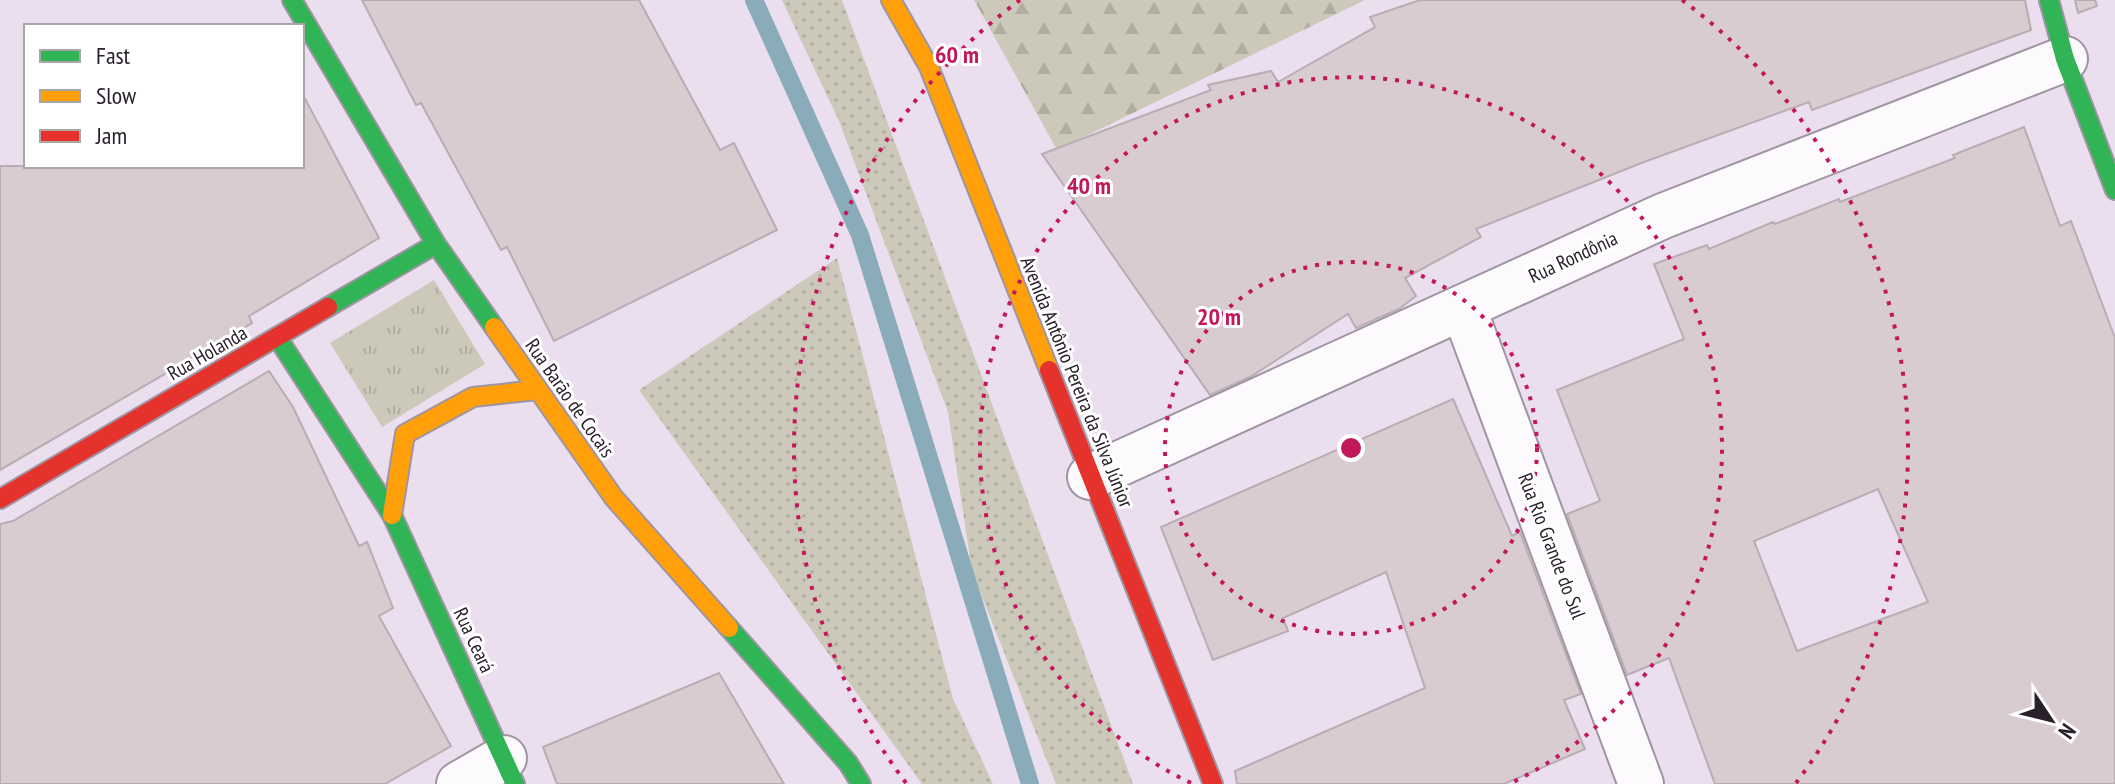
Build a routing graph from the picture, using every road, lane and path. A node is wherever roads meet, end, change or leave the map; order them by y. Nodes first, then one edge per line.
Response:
1 (292, 0) edge
2 (891, 0) edge
3 (2049, 0) edge
4 (2065, 59) junction
5 (2115, 190) edge
6 (436, 244) junction
7 (1463, 307) junction
8 (277, 337) junction
9 (537, 390) junction
10 (1090, 477) junction
11 (0, 499) edge
12 (392, 515) junction
13 (509, 771) edge
14 (459, 784) edge
15 (861, 784) edge
16 (1213, 784) edge
17 (1641, 784) edge

1 - 6 street, Rua Barão de Cocais
2 - 10 street, Avenida Antônio Pereira da Silva Júnior
3 - 4 street
4 - 5 street
4 - 7 street, Rua Rondônia
6 - 8 street, Rua Holanda
6 - 9 street, Rua Barão de Cocais
7 - 10 street, Rua Rondônia
7 - 17 street, Rua Rio Grande do Sul
8 - 11 street, Rua Holanda
8 - 12 street, Rua Ceará
9 - 12 street
9 - 15 street, Rua Barão de Cocais
10 - 16 street, Avenida Antônio Pereira da Silva Júnior
12 - 13 street, Rua Ceará
13 - 14 street

